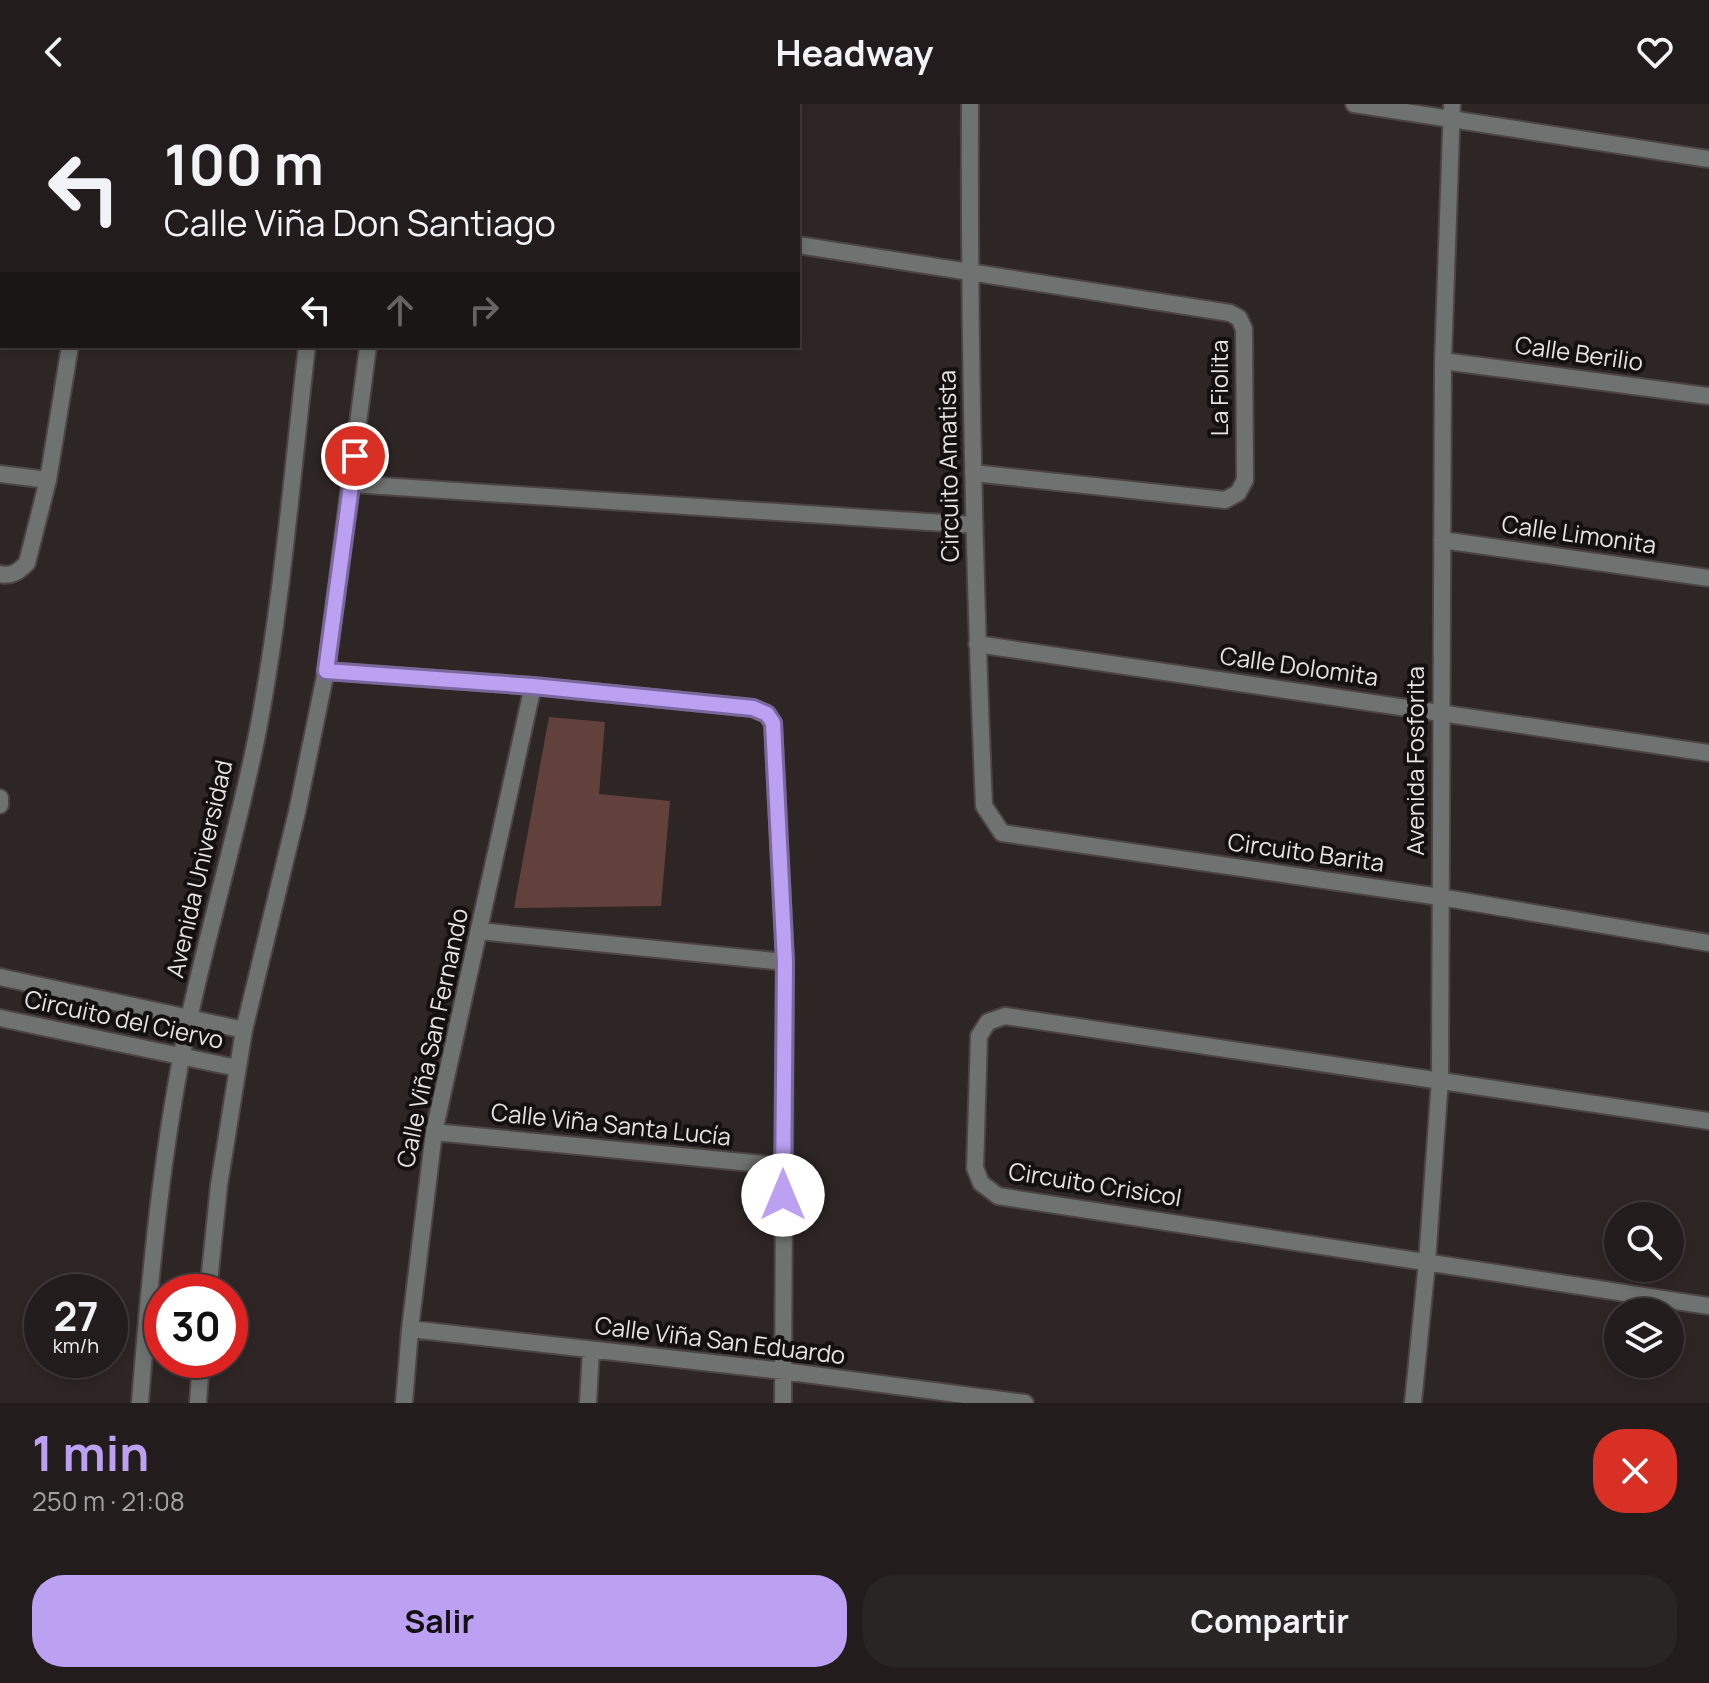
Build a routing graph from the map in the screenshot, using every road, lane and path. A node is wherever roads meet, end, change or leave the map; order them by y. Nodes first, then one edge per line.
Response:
1 (970, 104) edge
2 (1354, 104) edge
3 (1452, 111) edge
4 (1709, 159) edge
5 (800, 245) edge
6 (969, 271) junction
7 (70, 348) edge
8 (307, 348) edge
9 (368, 348) edge
10 (1443, 361) junction
11 (1709, 396) edge
12 (973, 473) junction
13 (0, 474) edge
14 (48, 480) junction
15 (352, 484) junction
16 (974, 525) junction
17 (1442, 540) junction
18 (0, 574) edge
19 (1709, 578) edge
20 (977, 644) junction
21 (326, 671) junction
22 (533, 686) junction
23 (1440, 712) junction
24 (1709, 753) edge
25 (0, 798) edge
26 (0, 805) edge
27 (994, 825) joint
28 (1440, 897) junction
29 (479, 931) junction
30 (1709, 943) edge
31 (785, 962) junction
32 (0, 977) edge
33 (0, 1018) edge
34 (189, 1018) junction
35 (244, 1030) junction
36 (182, 1056) junction
37 (237, 1068) junction
38 (1440, 1079) junction
39 (1709, 1121) edge
40 (434, 1132) junction
41 (783, 1166) junction
42 (1427, 1262) junction
43 (210, 1274) edge
44 (1709, 1306) edge
45 (410, 1329) junction
46 (591, 1350) junction
47 (783, 1371) junction
48 (200, 1378) edge
49 (140, 1403) edge
50 (198, 1403) edge
51 (404, 1403) edge
52 (588, 1403) edge
53 (783, 1403) edge
54 (1025, 1403) edge
55 (1413, 1403) edge

1 - 6 street, Circuito Amatista
2 - 3 street
3 - 4 street
3 - 10 street, Avenida Fosforita
5 - 6 street, La Fiolita
6 - 12 street, Circuito Amatista
6 - 12 street, La Fiolita
7 - 14 street
8 - 34 street, Avenida Universidad
9 - 15 street
10 - 11 street, Calle Berilio
10 - 17 street, Avenida Fosforita
12 - 16 street, Circuito Amatista
13 - 14 street
14 - 18 street
15 - 16 street
15 - 21 street
16 - 20 street, Circuito Amatista
17 - 19 street, Calle Limonita
17 - 23 street, Avenida Fosforita
20 - 23 street, Calle Dolomita
20 - 27 street, Circuito Amatista
21 - 22 street
21 - 35 street
22 - 29 street, Calle Viña San Fernando
22 - 31 street
23 - 24 street, Calle Dolomita
23 - 28 street, Avenida Fosforita
25 - 26 street
27 - 28 street, Circuito Barita
28 - 30 street, Circuito Barita
28 - 38 street, Avenida Fosforita
29 - 31 street
29 - 40 street, Calle Viña San Fernando
31 - 41 street
32 - 34 street, Circuito del Ciervo
33 - 36 street, Circuito del Ciervo
34 - 35 street, Circuito del Ciervo
34 - 36 street, Avenida Universidad
35 - 37 street
36 - 37 street, Circuito del Ciervo
36 - 49 street, Avenida Universidad
37 - 43 street
38 - 39 street, Circuito Crisicol
38 - 42 street, Avenida Fosforita
38 - 42 street, Circuito Crisicol
40 - 41 street, Calle Viña Santa Lucía
40 - 45 street, Calle Viña San Fernando
41 - 47 street
42 - 44 street, Circuito Crisicol
42 - 55 street, Avenida Fosforita
45 - 46 street, Calle Viña San Eduardo
45 - 51 street, Calle Viña San Fernando
46 - 47 street, Calle Viña San Eduardo
46 - 52 street
47 - 53 street
47 - 54 street, Calle Viña San Eduardo
48 - 50 street

